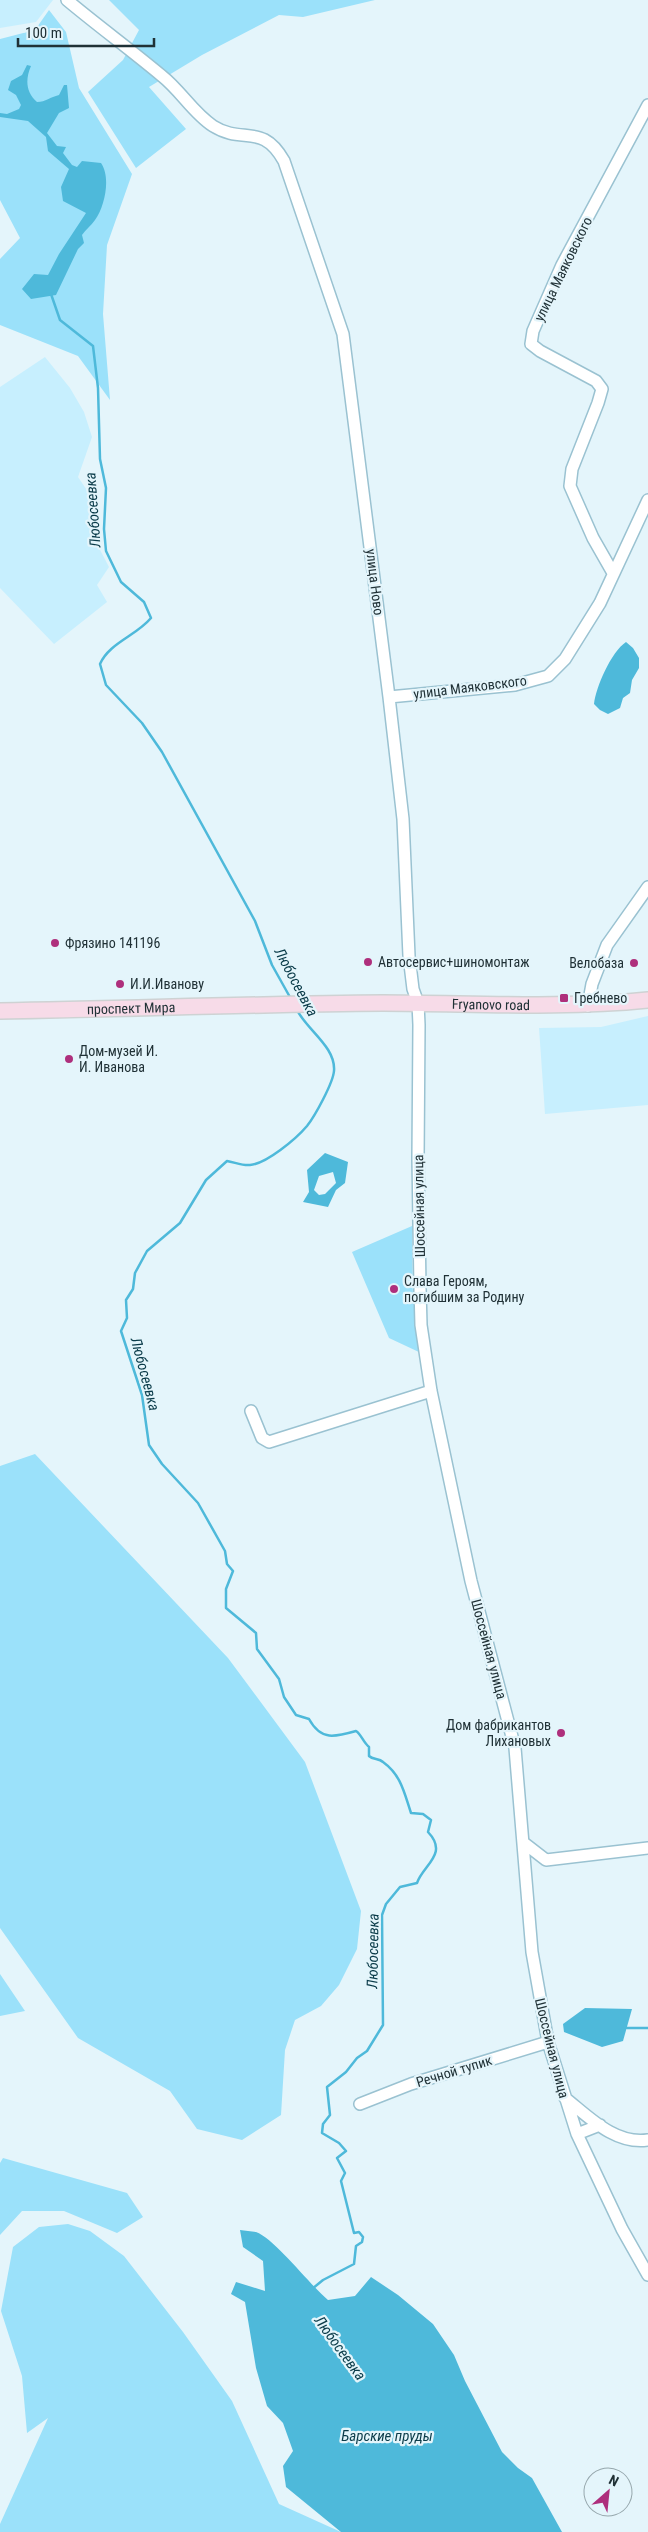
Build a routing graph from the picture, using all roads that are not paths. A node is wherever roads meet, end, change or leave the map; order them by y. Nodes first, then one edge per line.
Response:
1 (67, 0) edge
2 (648, 105) edge
3 (648, 500) edge
4 (612, 573) junction
5 (389, 697) junction
6 (648, 887) edge
7 (648, 1000) edge
8 (418, 1003) junction
9 (334, 1004) joint
10 (588, 1006) junction
11 (0, 1011) edge
12 (431, 1391) junction
13 (251, 1411) dead end
14 (524, 1843) junction
15 (648, 1848) edge
16 (548, 2042) junction
17 (565, 2098) junction
18 (360, 2104) dead end
19 (600, 2125) junction
20 (577, 2134) junction
21 (648, 2140) edge
22 (648, 2275) edge

1 - 5 street, улица Ново
2 - 4 street, улица Маяковского
3 - 4 street, улица Маяковского
4 - 5 street, улица Маяковского
5 - 8 street, улица Ново
6 - 10 street
7 - 10 main road, Fryanovo road
8 - 9 main road, Fryanovo road
8 - 10 main road, Fryanovo road
8 - 12 street, Шоссейная улица
9 - 11 main road, проспект Мира
12 - 13 street
12 - 14 street, Шоссейная улица
14 - 15 street
14 - 16 street, Шоссейная улица
16 - 17 street, Шоссейная улица
16 - 18 street, Речной тупик
17 - 19 street
17 - 20 street, Шоссейная улица
19 - 20 street
19 - 21 street
20 - 22 street, Шоссейная улица

